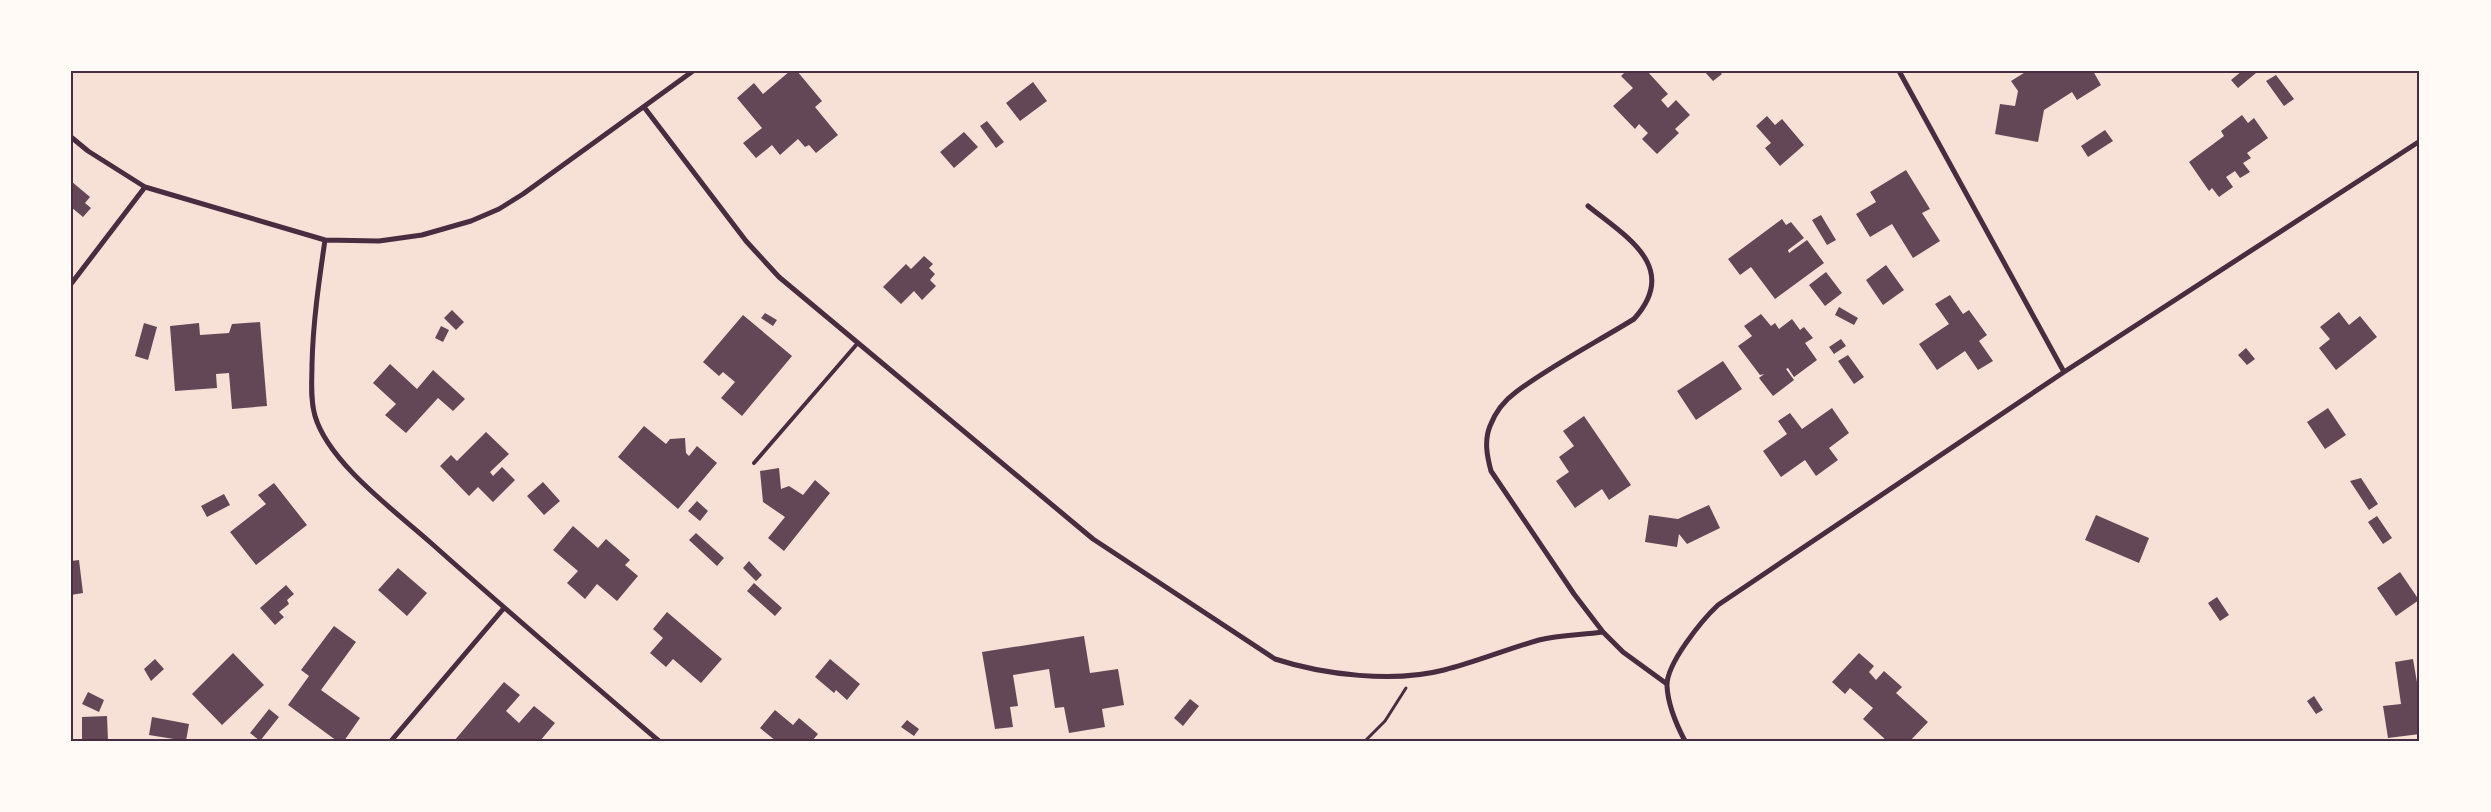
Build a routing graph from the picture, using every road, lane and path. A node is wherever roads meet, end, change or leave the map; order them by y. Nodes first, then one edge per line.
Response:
1 (693, 71) edge
2 (1899, 71) edge
3 (644, 107) junction
4 (71, 137) edge
5 (2420, 141) edge
6 (145, 187) junction
7 (1588, 206) dead end
8 (324, 240) junction
9 (71, 284) edge
10 (857, 344) junction
11 (2064, 372) junction
12 (754, 463) dead end
13 (504, 608) junction
14 (1603, 632) junction
15 (1412, 675) junction
16 (1667, 684) junction
17 (391, 741) edge
18 (659, 741) edge
19 (1365, 741) edge
20 (1686, 741) edge

1 - 3 street
2 - 11 street
3 - 8 street
3 - 10 street
4 - 6 street
5 - 11 street
6 - 8 street
6 - 9 street
7 - 14 street
8 - 13 street
10 - 12 lane
10 - 15 street
11 - 16 street
13 - 17 street
13 - 18 street
14 - 15 street
14 - 16 street
15 - 19 path
16 - 20 street

